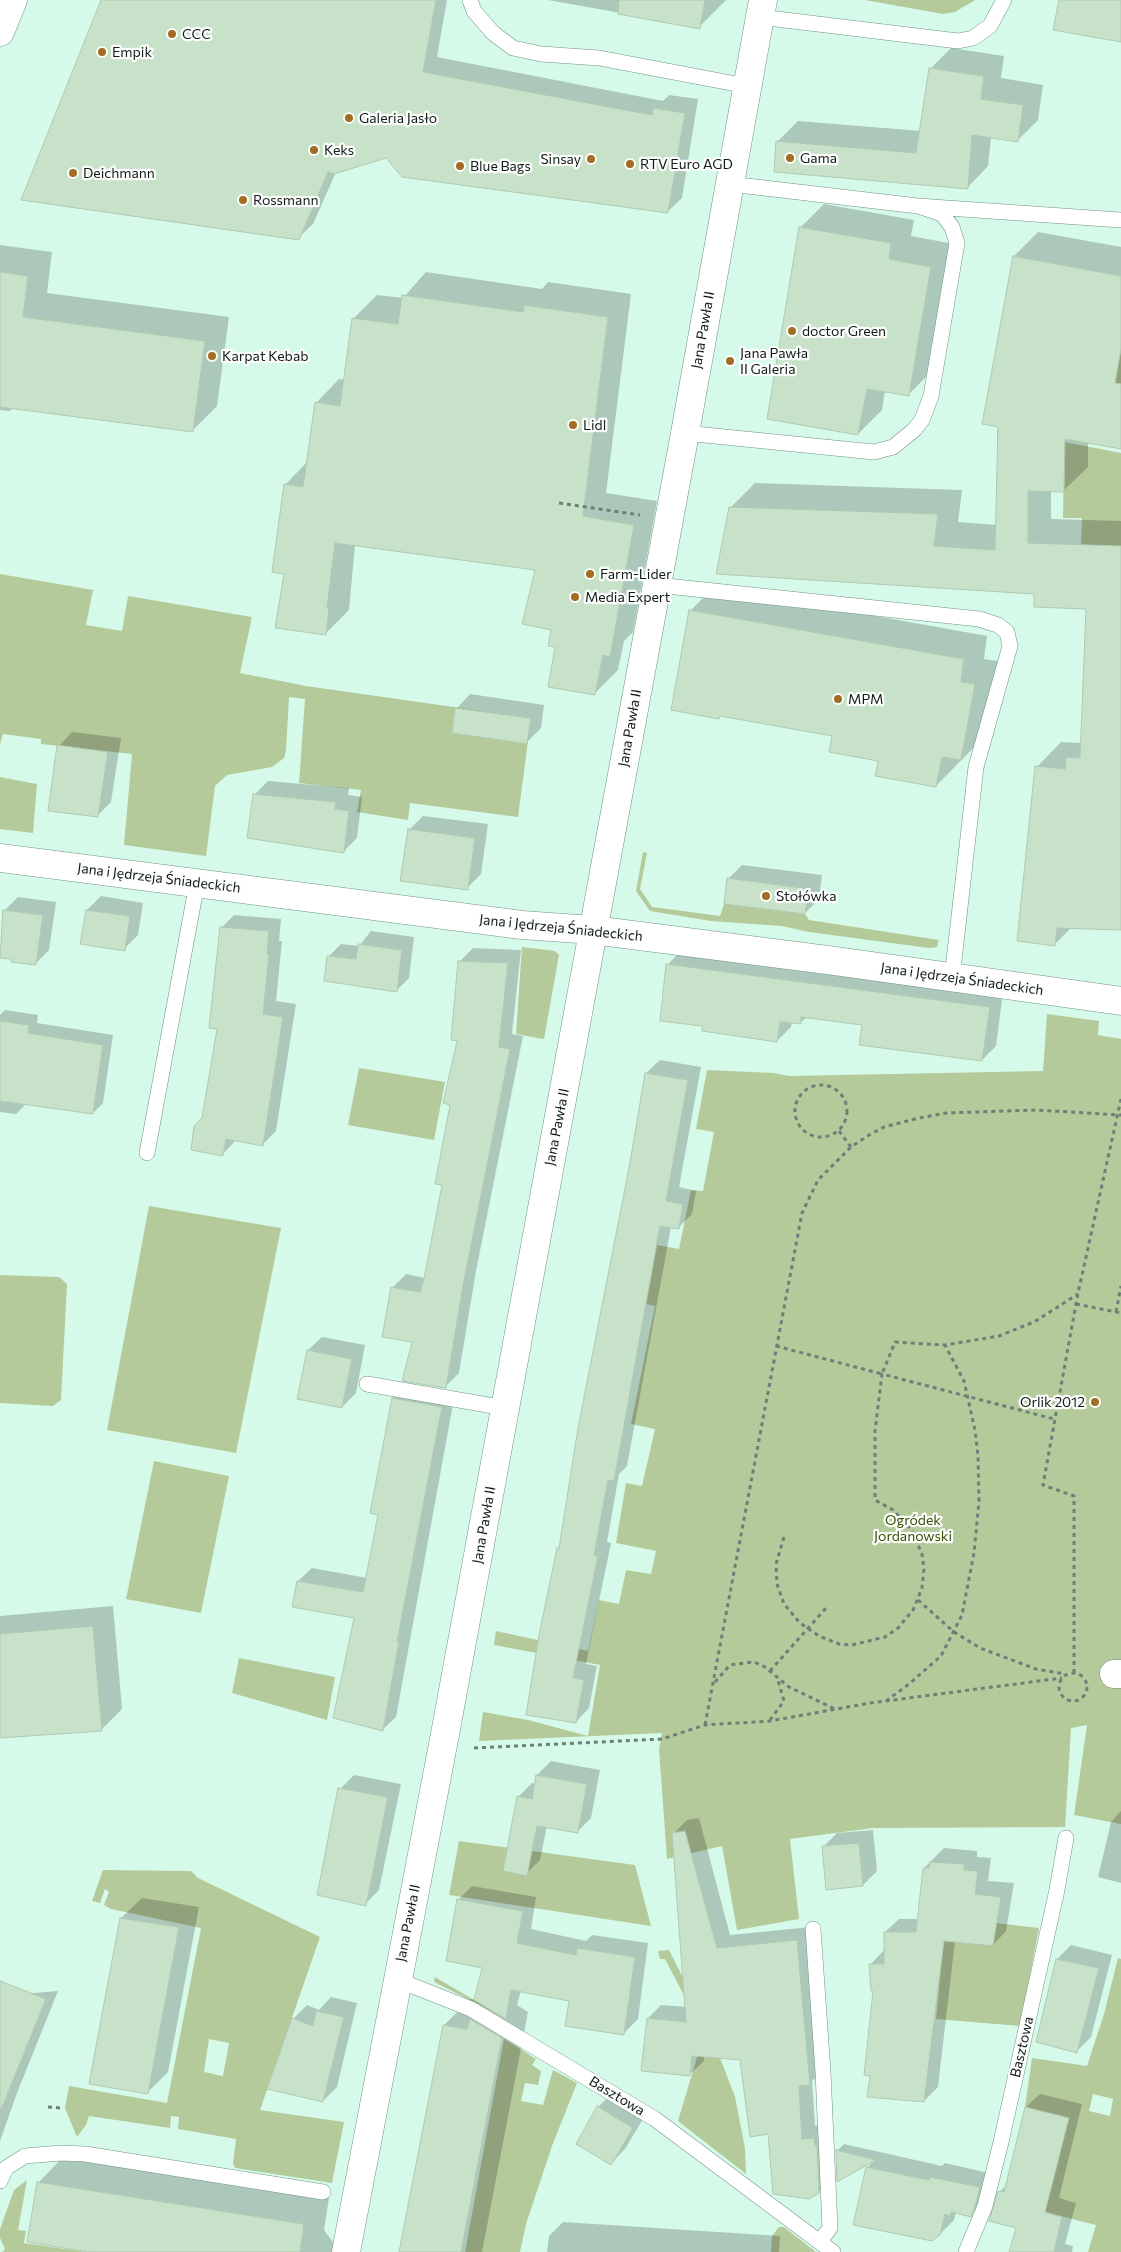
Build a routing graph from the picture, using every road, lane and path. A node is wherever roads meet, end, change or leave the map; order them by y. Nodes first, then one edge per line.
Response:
1 (13, 0) edge
2 (470, 0) edge
3 (1004, 0) edge
4 (761, 9) edge
5 (0, 32) edge
6 (748, 86) junction
7 (730, 184) junction
8 (918, 206) junction
9 (1121, 220) edge
10 (685, 434) junction
11 (559, 503) dead end
12 (645, 516) dead end
13 (657, 585) junction
14 (0, 858) edge
15 (197, 883) junction
16 (593, 930) junction
17 (952, 978) junction
18 (1121, 1001) edge
19 (1121, 1099) edge
20 (1119, 1115) edge
21 (839, 1130) junction
22 (851, 1147) junction
23 (147, 1153) dead end
24 (1121, 1286) edge
25 (1078, 1293) junction
26 (1076, 1304) junction
27 (1116, 1312) junction
28 (1121, 1313) edge
29 (945, 1345) junction
30 (776, 1346) junction
31 (882, 1374) junction
32 (367, 1384) dead end
33 (967, 1396) junction
34 (505, 1408) junction
35 (1054, 1419) junction
36 (784, 1538) dead end
37 (918, 1600) junction
38 (826, 1608) dead end
39 (807, 1628) junction
40 (954, 1632) junction
41 (770, 1671) junction
42 (1074, 1672) junction
43 (777, 1676) junction
44 (1063, 1676) junction
45 (715, 1682) junction
46 (886, 1701) junction
47 (835, 1710) junction
48 (770, 1721) junction
49 (705, 1725) junction
50 (470, 1748) dead end
51 (1066, 1838) dead end
52 (813, 1929) dead end
53 (398, 1980) junction
54 (48, 2107) dead end
55 (61, 2108) dead end
56 (0, 2181) edge
57 (322, 2192) dead end
58 (820, 2241) junction
59 (346, 2252) edge
60 (833, 2252) edge
61 (966, 2252) edge

1 - 5 street
2 - 6 lane
3 - 4 lane
4 - 6 street, Jana Pawła II
6 - 7 street, Jana Pawła II
7 - 8 lane
7 - 10 street, Jana Pawła II
8 - 9 lane
8 - 10 lane
10 - 13 street, Jana Pawła II
11 - 12 path
13 - 16 street, Jana Pawła II
13 - 17 lane
14 - 15 street, Jana i Jędrzeja Śniadeckich
15 - 16 street, Jana i Jędrzeja Śniadeckich
15 - 23 lane
16 - 17 street, Jana i Jędrzeja Śniadeckich
16 - 34 street, Jana Pawła II
17 - 18 street, Jana i Jędrzeja Śniadeckich
19 - 20 path
20 - 22 path
20 - 25 path
21 - 21 path
21 - 22 path
22 - 30 path
24 - 27 path
25 - 26 path
25 - 29 path
26 - 27 path
26 - 35 path
27 - 28 path
29 - 31 path
29 - 33 path
30 - 31 path
30 - 45 path
31 - 33 path
31 - 37 path
32 - 34 lane
33 - 35 path
33 - 40 path
34 - 53 street, Jana Pawła II
35 - 42 path
36 - 39 path
37 - 39 path
37 - 40 path
38 - 39 path
39 - 41 path
40 - 44 path
40 - 46 path
41 - 43 path
41 - 45 path
42 - 44 path
42 - 44 path
43 - 47 path
43 - 48 path
44 - 46 path
45 - 49 path
46 - 47 path
47 - 48 path
48 - 49 path
49 - 50 path
51 - 61 lane, Basztowa
52 - 58 lane
53 - 58 lane, Basztowa
53 - 59 street, Jana Pawła II
54 - 55 path
56 - 57 lane
58 - 60 lane, Basztowa

